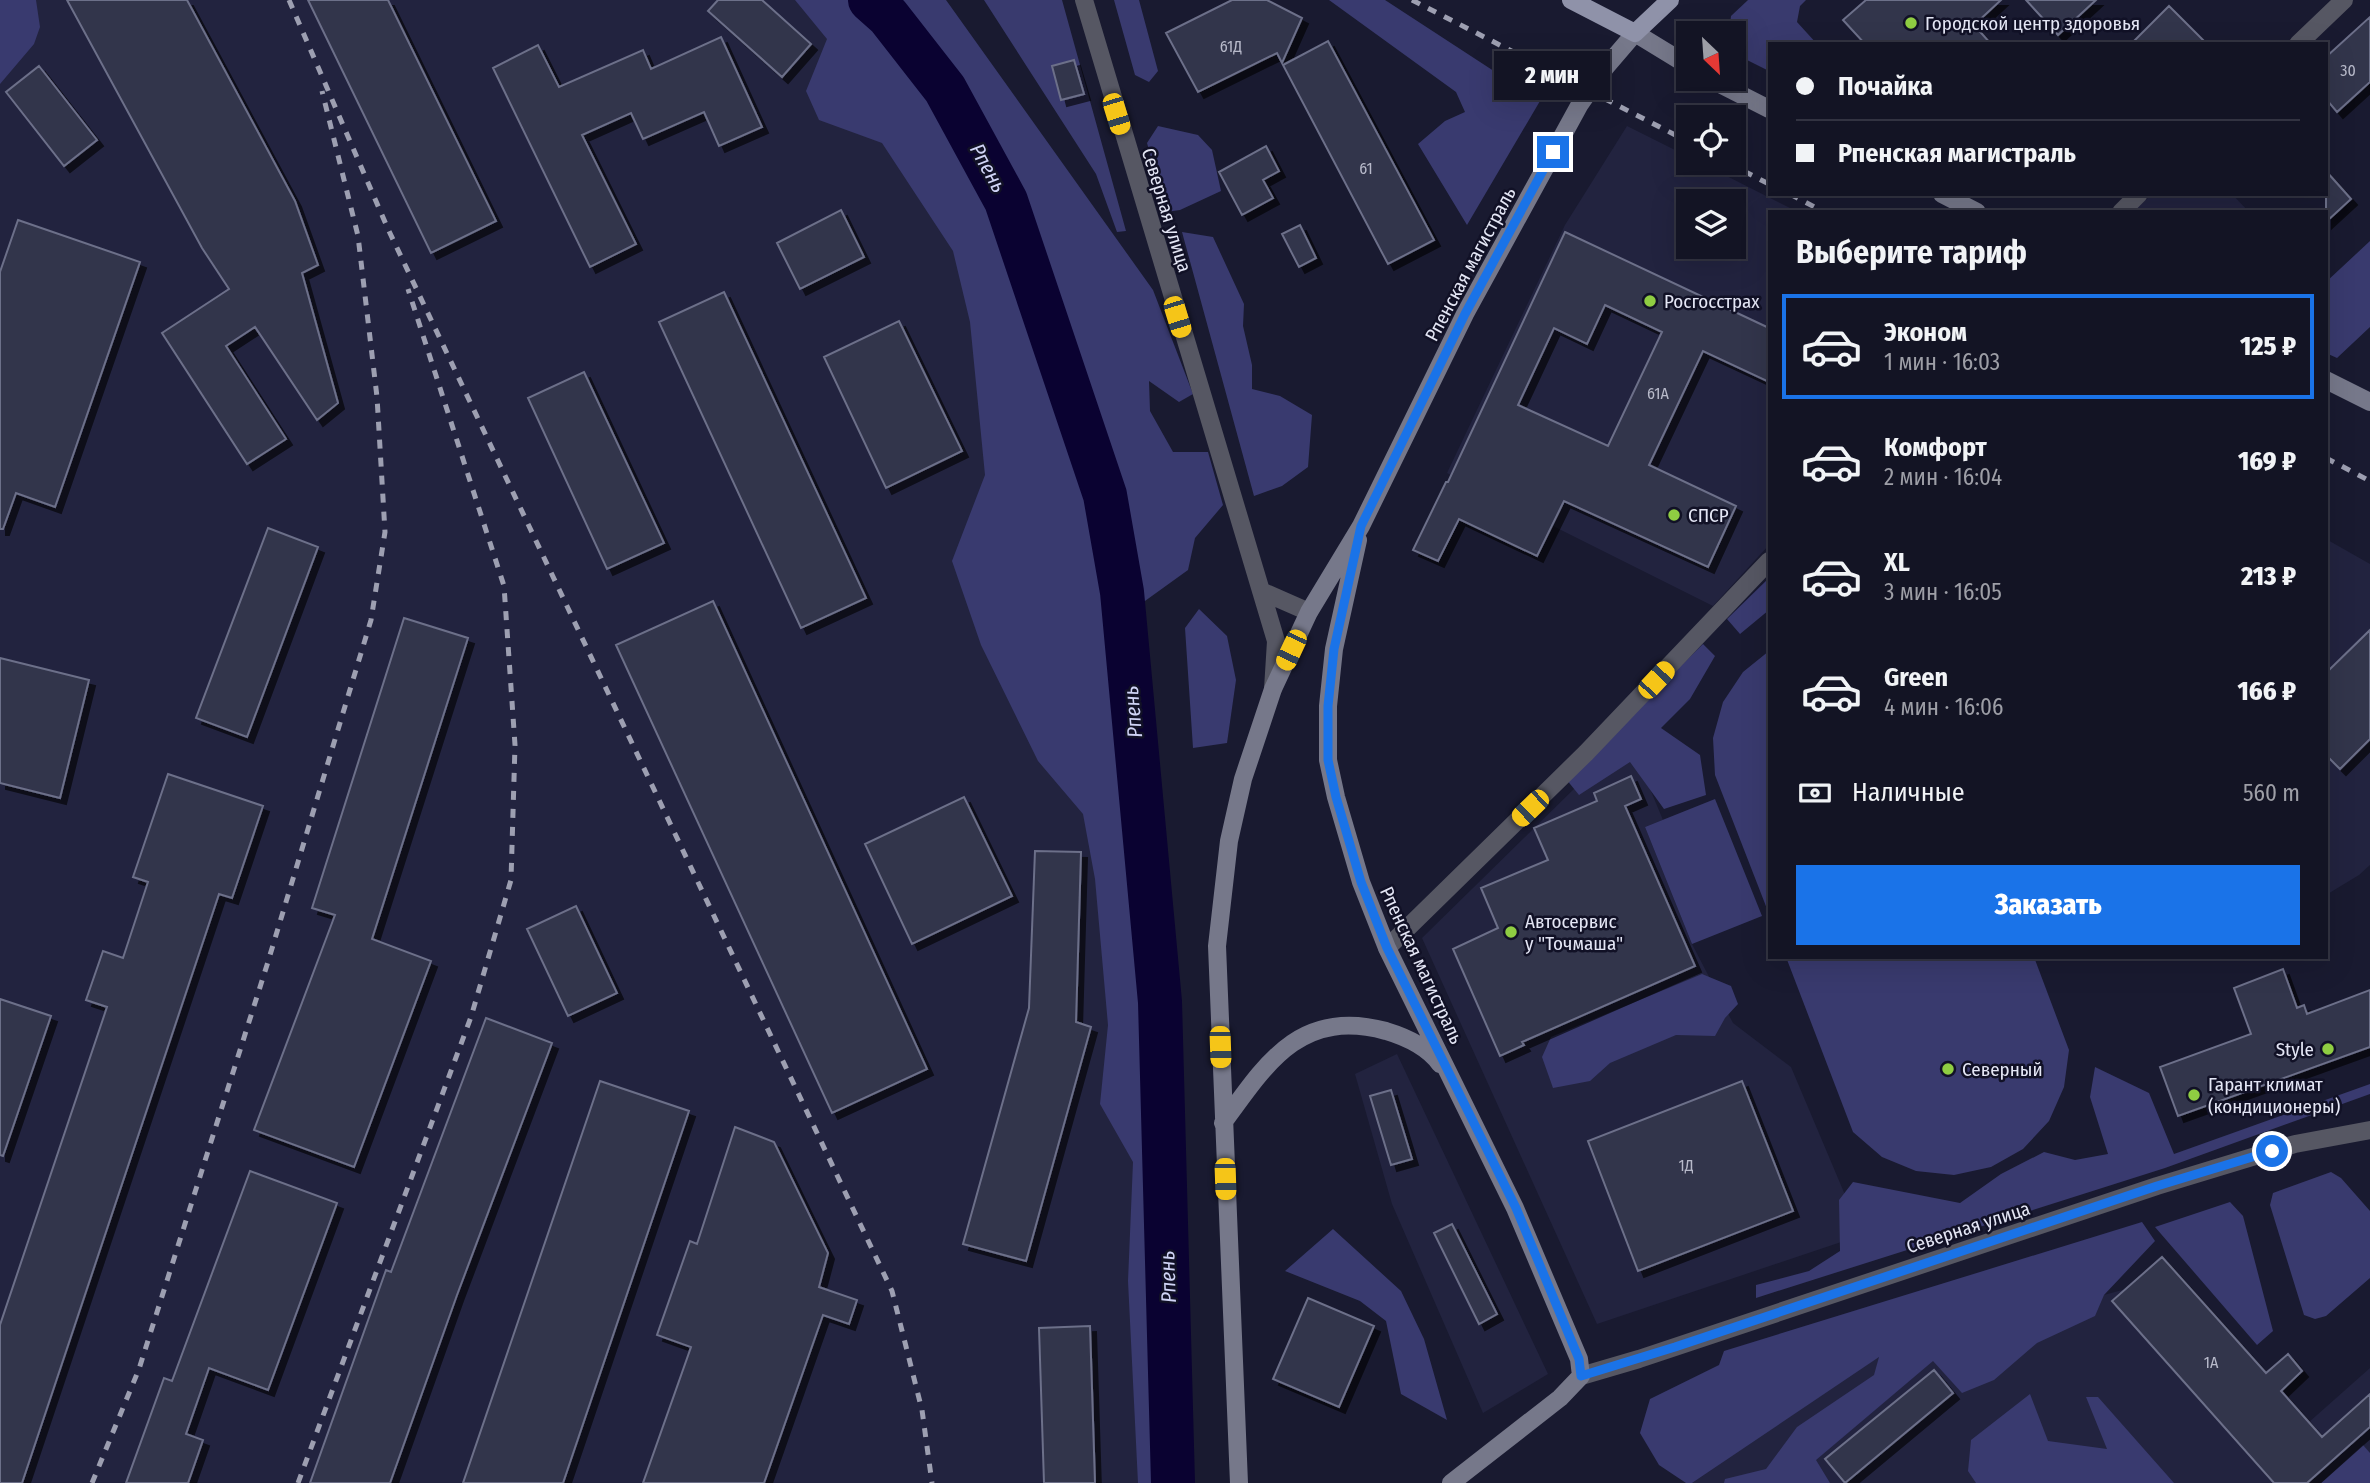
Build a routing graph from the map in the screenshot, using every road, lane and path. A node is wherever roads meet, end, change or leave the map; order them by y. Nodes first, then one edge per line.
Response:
1 (1084, 0) edge
2 (1572, 0) edge
3 (1670, 0) edge
4 (2344, 0) edge
5 (1636, 33) junction
6 (2300, 42) edge
7 (1676, 58) edge
8 (1734, 91) edge
9 (1768, 108) edge
10 (1946, 196) edge
11 (2138, 196) edge
12 (1973, 210) edge
13 (2123, 210) edge
14 (2328, 381) edge
15 (2370, 402) edge
16 (1361, 526) junction
17 (1768, 562) edge
18 (1261, 592) junction
19 (1309, 612) junction
20 (1273, 689) junction
21 (1387, 948) junction
22 (1458, 1090) junction
23 (1223, 1123) junction
24 (2370, 1130) edge
25 (1581, 1376) junction
26 (1236, 1456) junction
27 (1239, 1483) edge
28 (1250, 1483) edge
29 (1451, 1483) edge

1 - 18 street, Северная улица
2 - 5 main road
3 - 5 main road
4 - 6 street
5 - 7 main road
5 - 16 main road, Рпенская магистраль
8 - 9 main road
10 - 12 main road
11 - 13 street
14 - 15 main road
16 - 19 main road, Рпенская магистраль
16 - 21 main road, Рпенская магистраль
17 - 21 street
18 - 19 street
18 - 20 street, Северная улица
19 - 20 main road, Рпенская магистраль
20 - 23 main road, Рпенская магистраль
21 - 22 main road, Рпенская магистраль
22 - 23 main road, Рпенская магистраль
22 - 25 main road, Рпенская магистраль
23 - 26 main road, Рпенская магистраль
24 - 25 street, Северная улица
25 - 29 main road
26 - 27 main road, Рпенская магистраль
26 - 28 main road, Рпенская магистраль

